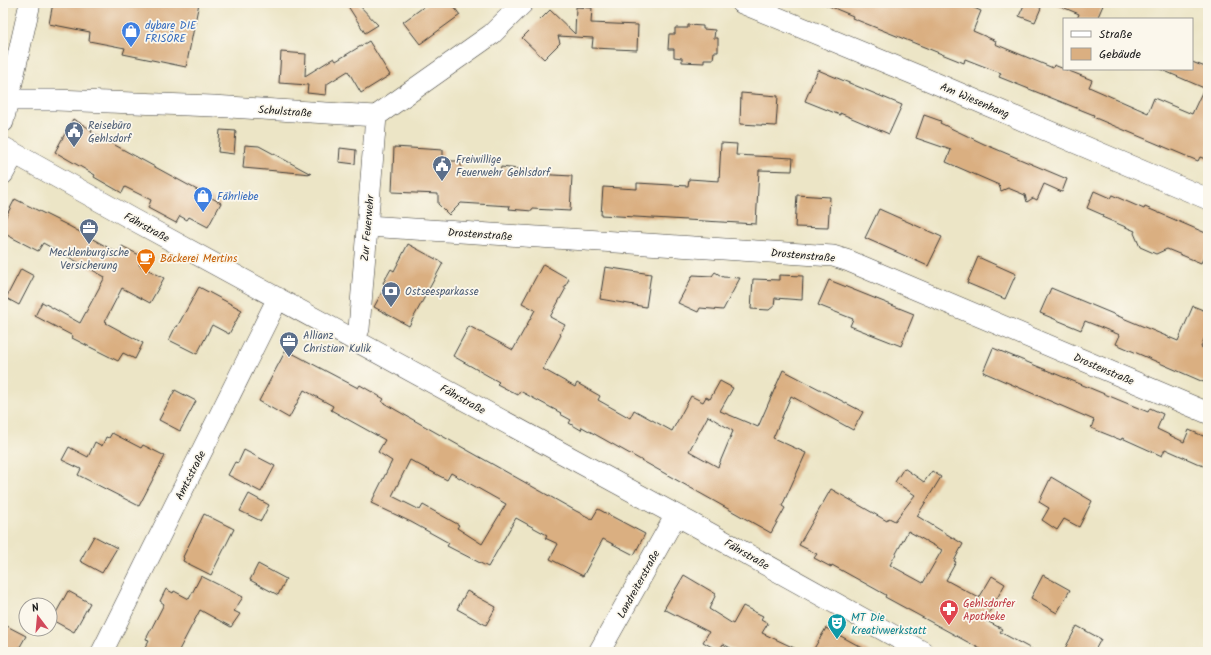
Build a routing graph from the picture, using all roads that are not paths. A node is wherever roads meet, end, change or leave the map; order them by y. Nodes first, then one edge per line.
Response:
1 (30, 3) edge
2 (522, 3) edge
3 (742, 3) edge
4 (8, 100) junction
5 (376, 116) junction
6 (3, 122) edge
7 (8, 150) edge
8 (3, 174) edge
9 (1208, 199) edge
10 (367, 226) junction
11 (278, 298) junction
12 (353, 339) junction
13 (1208, 413) edge
14 (676, 515) junction
15 (102, 652) edge
16 (599, 652) edge
17 (923, 652) edge

1 - 4 street
2 - 5 street
3 - 9 street, Am Wiesenhang
4 - 5 street, Schulstraße
4 - 6 street
5 - 10 street, Zur Feuerwehr
7 - 8 street
7 - 11 street, Fährstraße
10 - 12 street, Zur Feuerwehr
10 - 13 street, Drostenstraße
11 - 12 street, Fährstraße
11 - 15 street, Amtsstraße
12 - 14 street, Fährstraße
14 - 16 street, Landreiterstraße
14 - 17 street, Fährstraße

